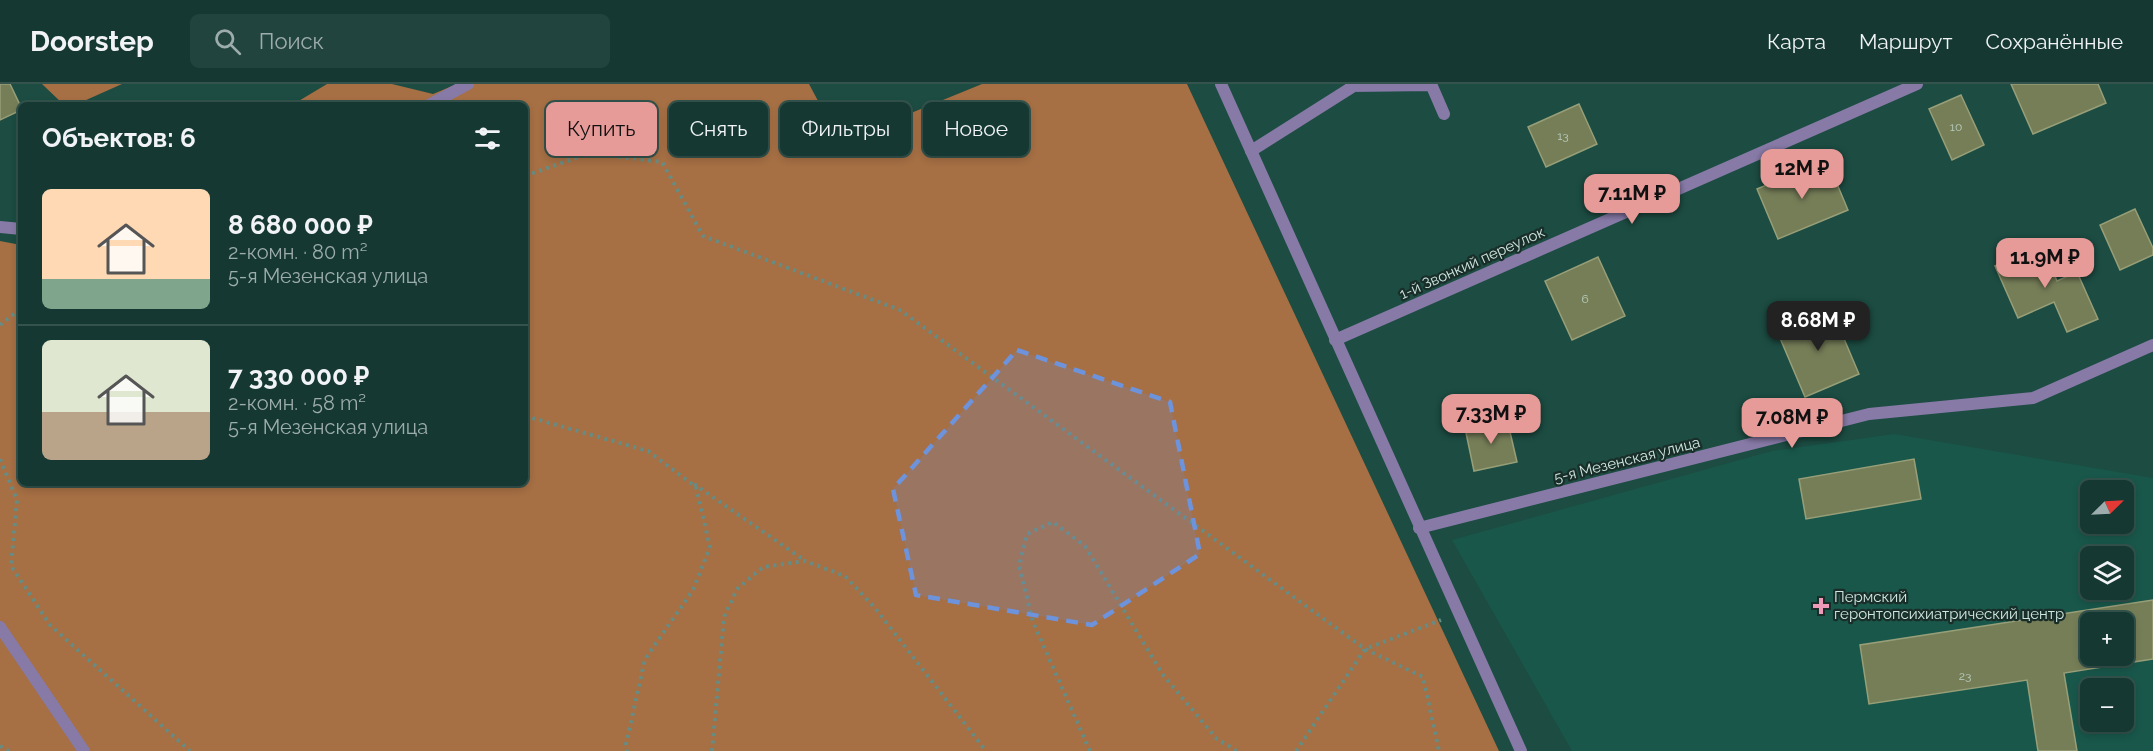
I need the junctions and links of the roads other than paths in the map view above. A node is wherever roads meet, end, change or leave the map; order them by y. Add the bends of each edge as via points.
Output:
1 (468, 84) edge
2 (1221, 84) edge
3 (1917, 84) edge
4 (1352, 85) edge
5 (1431, 85) edge
6 (435, 102) edge
7 (1444, 114) dead end
8 (1251, 151) junction
9 (0, 227) edge
10 (18, 229) edge
11 (1335, 339) junction
12 (2153, 345) edge
13 (1419, 528) junction
14 (0, 627) edge
15 (84, 751) edge
16 (1521, 751) edge

1 - 6 street
2 - 8 street
3 - 11 street, 1-й Звонкий переулок
4 - 5 street
4 - 8 street
5 - 7 street
8 - 11 street
9 - 10 street
11 - 13 street
12 - 13 street, 5-я Мезенская улица via 2033,398 1869,414
13 - 16 street
14 - 15 street

